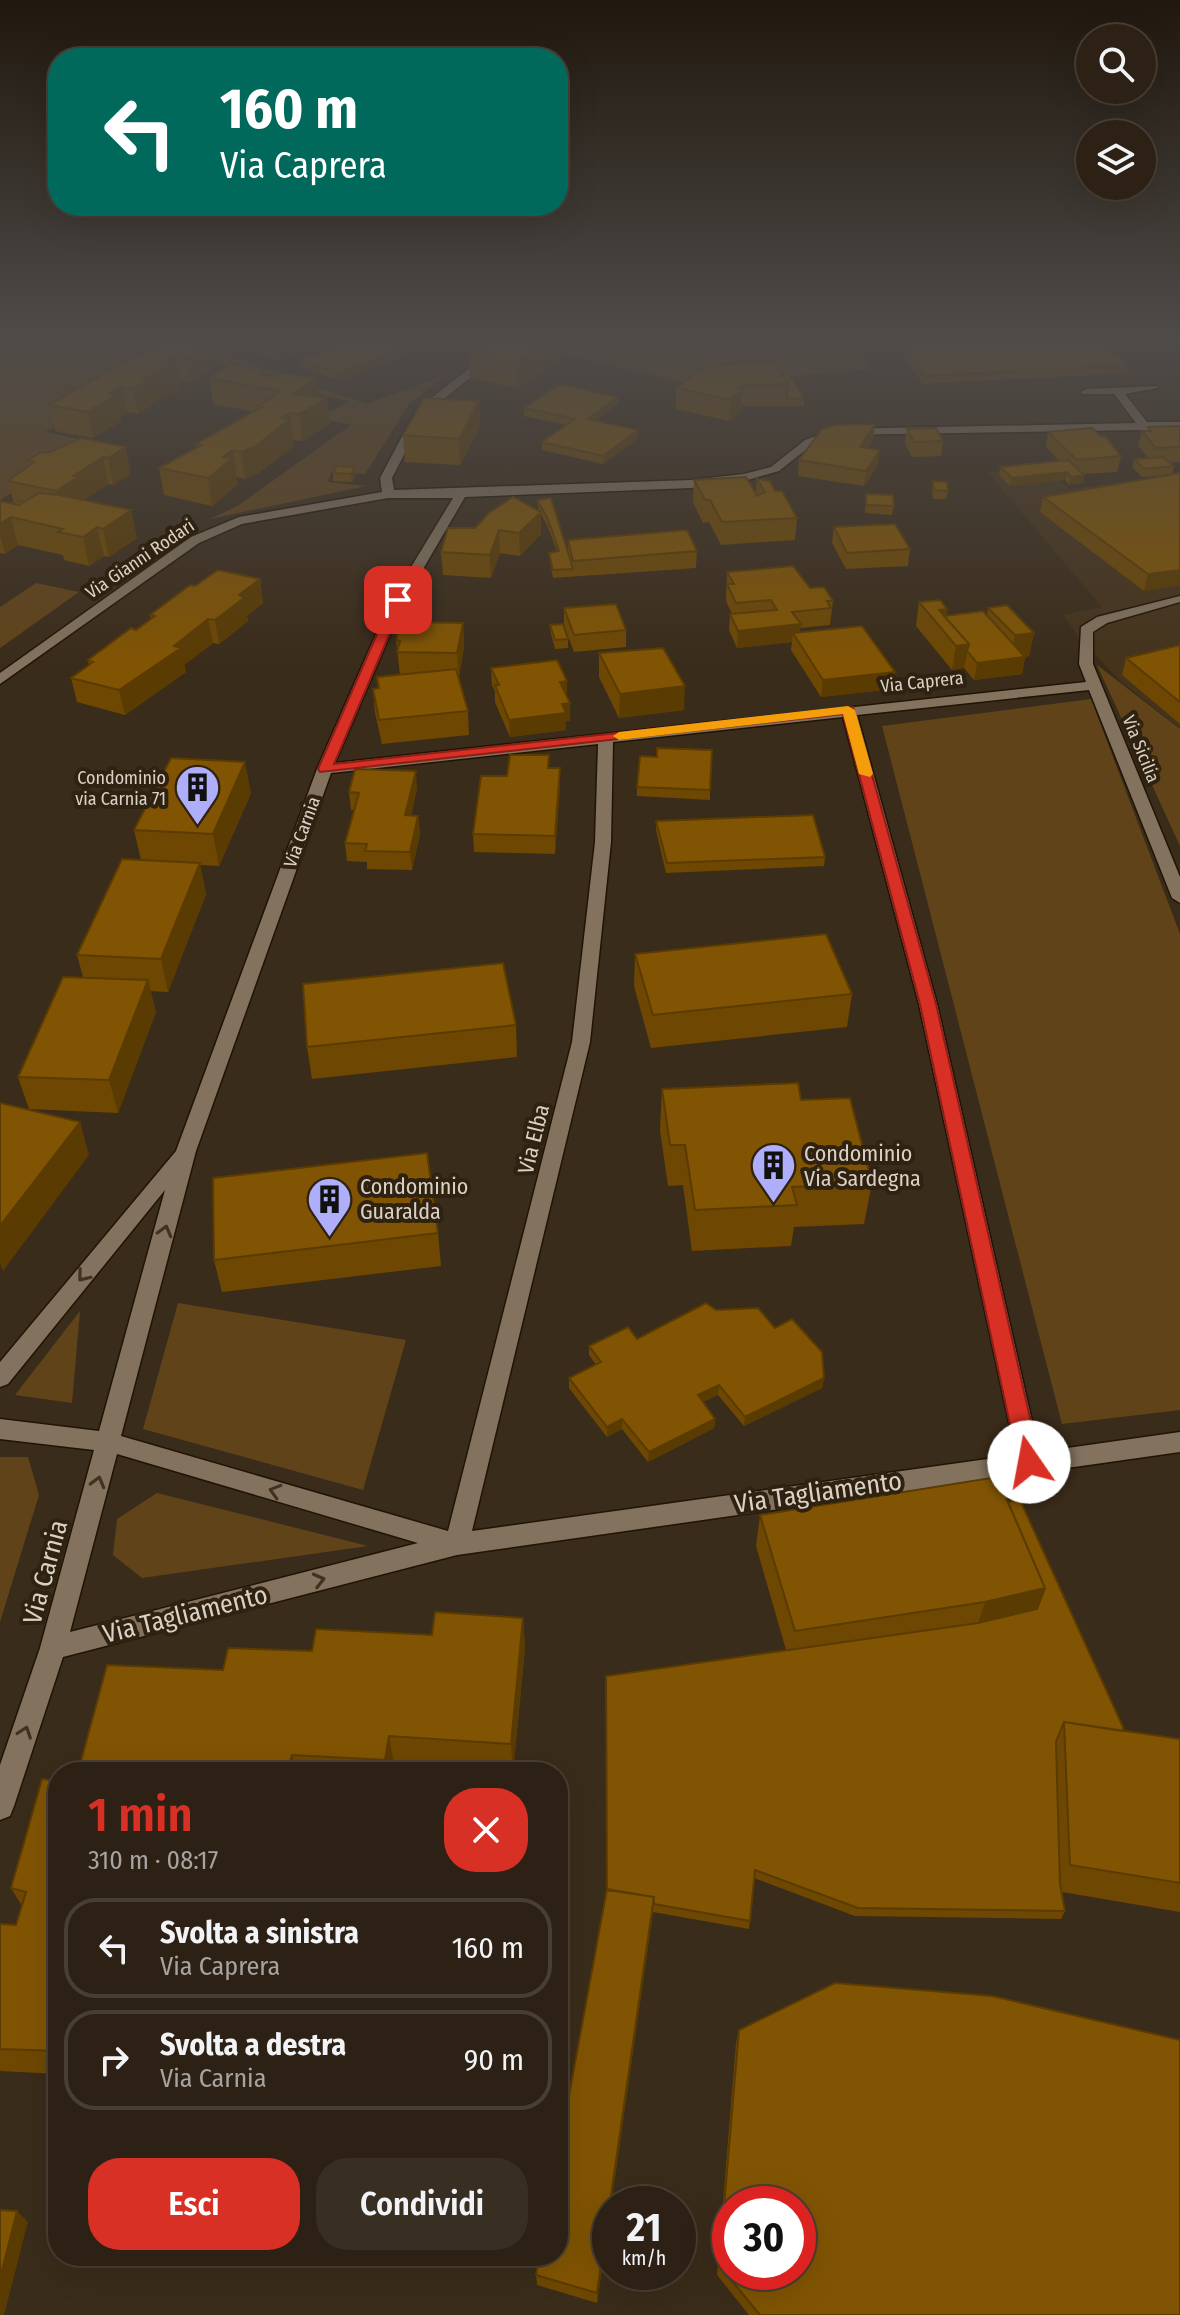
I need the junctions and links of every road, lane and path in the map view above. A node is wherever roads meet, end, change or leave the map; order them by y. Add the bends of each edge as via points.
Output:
1 (401, 448) edge
2 (801, 448) edge
3 (388, 494) junction
4 (461, 494) junction
5 (1177, 599) dead end
6 (0, 680) edge
7 (1094, 685) junction
8 (848, 710) junction
9 (606, 737) junction
10 (325, 769) junction
11 (1180, 898) edge
12 (186, 1151) junction
13 (0, 1378) edge
14 (0, 1429) edge
15 (109, 1442) junction
16 (1180, 1442) edge
17 (1029, 1462) junction
18 (457, 1544) junction
19 (53, 1648) junction
20 (0, 1806) edge

1 - 3 street via 386,478
2 - 4 street via 775,469 744,477
3 - 4 street, Via Gianni Rodari
3 - 6 street, Via Gianni Rodari via 239,521 195,540
4 - 10 street, Via Carnia via 398,600
5 - 7 street, Via Sicilia via 1102,620 1086,630 1086,664
7 - 8 street, Via Caprera
7 - 11 street, Via Sicilia
8 - 9 street, Via Caprera
8 - 17 street via 928,1004
9 - 10 street, Via Caprera
9 - 18 street, Via Elba via 603,842 581,1042
10 - 12 street, Via Carnia
12 -> 13 street, Via Carnia
15 -> 12 street, Via Carnia
14 - 15 street
18 -> 15 street, Via Tagliamento
19 -> 15 street, Via Carnia
16 - 17 street, Via Tagliamento
17 - 18 street, Via Tagliamento
19 -> 18 street, Via Tagliamento
20 -> 19 street, Via Carnia

